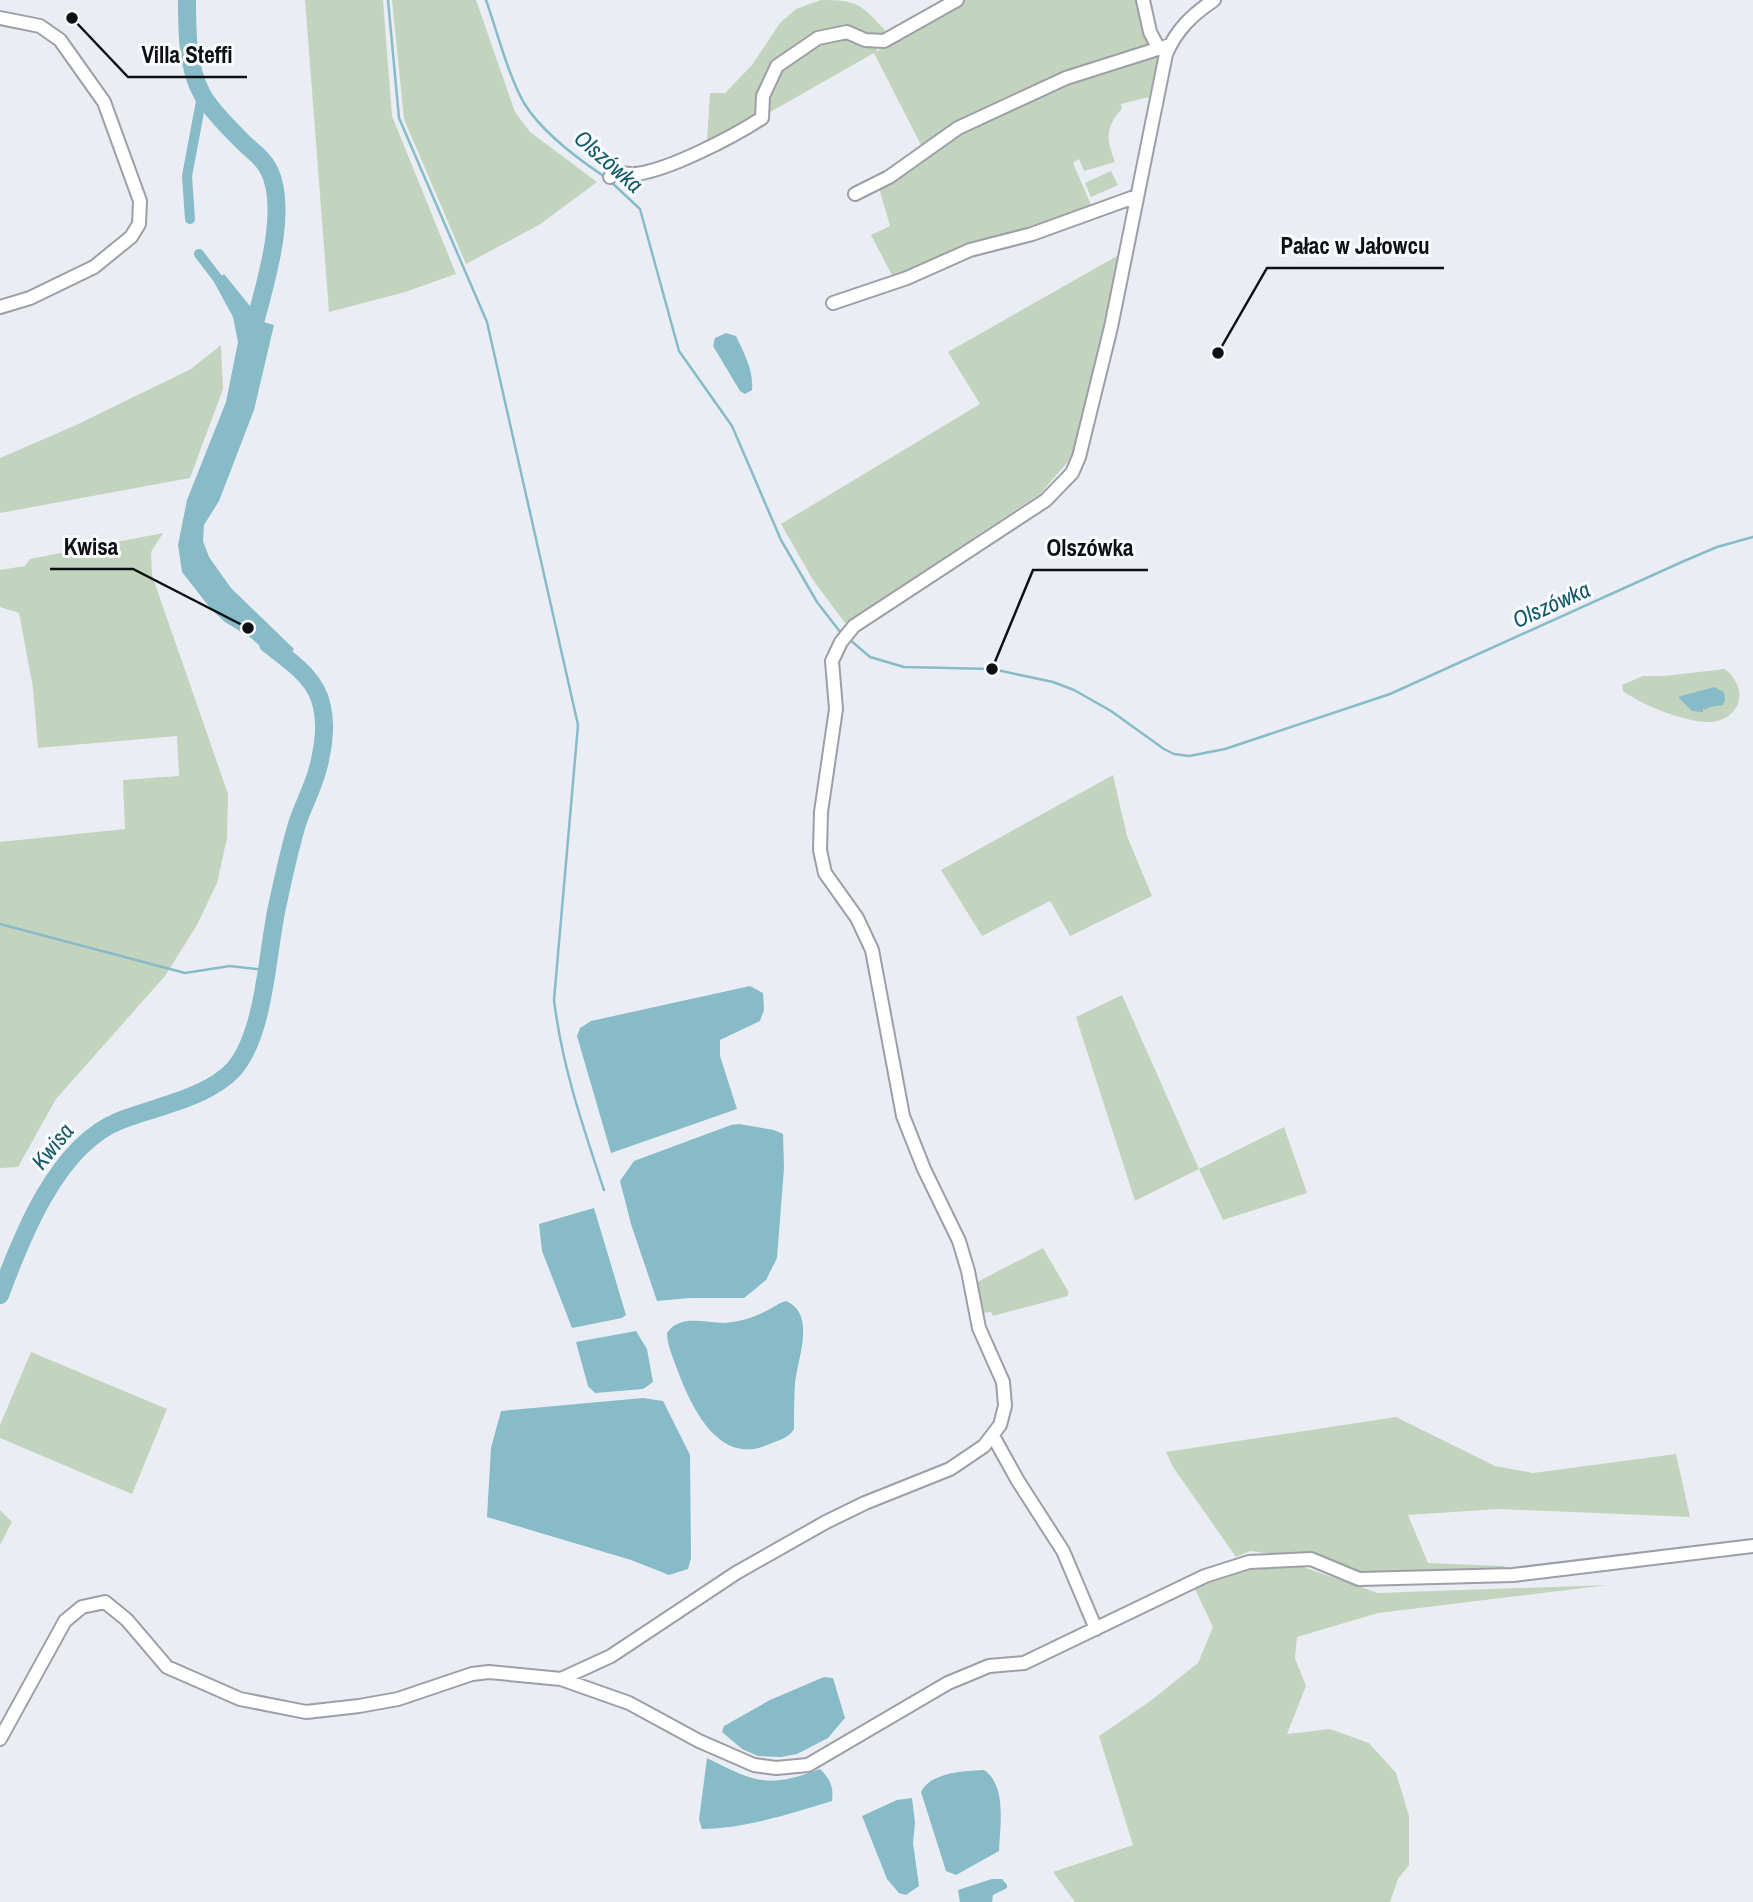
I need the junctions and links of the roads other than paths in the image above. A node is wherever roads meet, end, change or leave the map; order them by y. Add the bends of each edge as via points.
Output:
1 (957, 0) edge
2 (1143, 0) edge
3 (1214, 0) edge
4 (0, 18) edge
5 (1164, 47) junction
6 (610, 177) dead end
7 (855, 194) dead end
8 (1137, 196) junction
9 (833, 303) dead end
10 (0, 307) edge
11 (993, 1436) junction
12 (1753, 1546) edge
13 (1096, 1629) junction
14 (561, 1679) junction
15 (0, 1739) edge

1 - 6 street via 884,41 846,32 818,38 777,66 763,96 762,118 658,169 634,175 614,172
2 - 5 street via 1150,32
3 - 5 street via 1187,20
4 - 10 street via 40,26 60,40 104,102 140,201 139,224 131,237 94,267
5 - 7 street via 1066,78 958,128 889,177
5 - 8 street
8 - 9 street via 970,250
8 - 11 street via 1111,327 1072,473 1046,500 854,626 832,661 836,709 821,812 821,862 873,950 903,1116 959,1241 979,1328 1003,1382 1005,1406
11 - 13 street via 1063,1551
11 - 14 street via 950,1469 826,1522 736,1573 611,1656
12 - 13 street via 1513,1575 1359,1579 1311,1559 1249,1562 1205,1576
13 - 14 street via 1024,1663 989,1666 948,1683 808,1765 776,1768 754,1765 629,1703
14 - 15 street via 472,1674 398,1699 306,1712 240,1699 167,1667 105,1602 82,1607 65,1621

